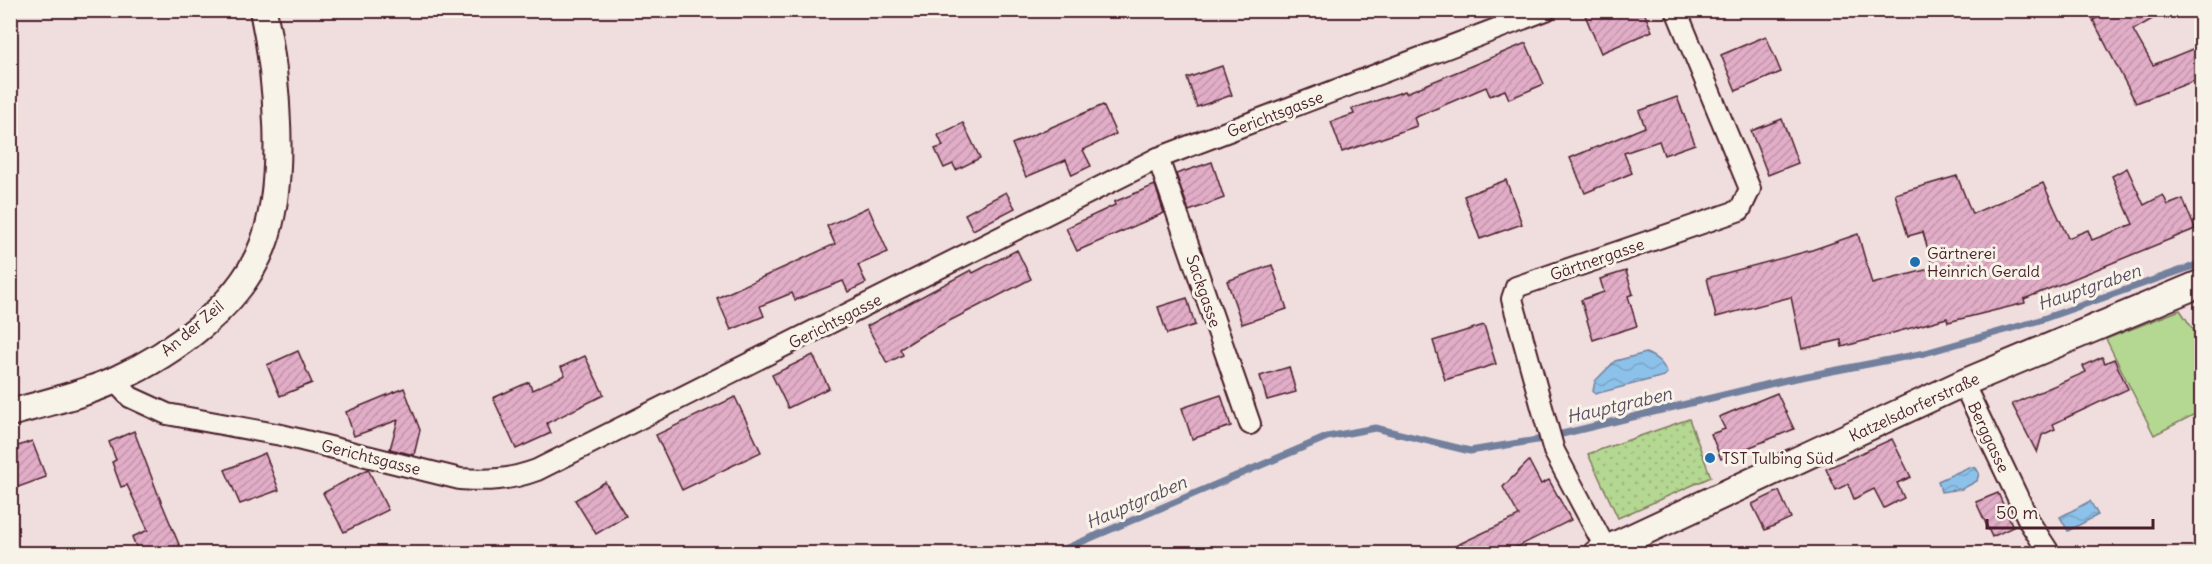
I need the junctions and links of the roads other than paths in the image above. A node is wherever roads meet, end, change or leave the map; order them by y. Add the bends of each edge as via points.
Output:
1 (263, 10) edge
2 (1546, 10) edge
3 (1676, 10) edge
4 (1158, 158) junction
5 (2202, 283) edge
6 (114, 380) junction
7 (1964, 383) junction
8 (10, 413) edge
9 (1250, 424) dead end
10 (1601, 551) edge
11 (2050, 554) edge

1 - 6 street, An der Zeil via 277,109 274,186 263,244 239,285 214,312 158,356
2 - 4 street, Gerichtsgasse
3 - 10 street, Gärtnergasse via 1750,189 1740,210 1516,287 1512,299 1554,452
4 - 6 street, Gerichtsgasse via 537,470 513,478 460,479 281,435 167,414 130,397
4 - 9 street, Sackgasse
5 - 7 street, Katzelsdorferstraße
6 - 8 street, An der Zeil
7 - 10 street, Katzelsdorferstraße
7 - 11 street, Berggasse via 2030,523

